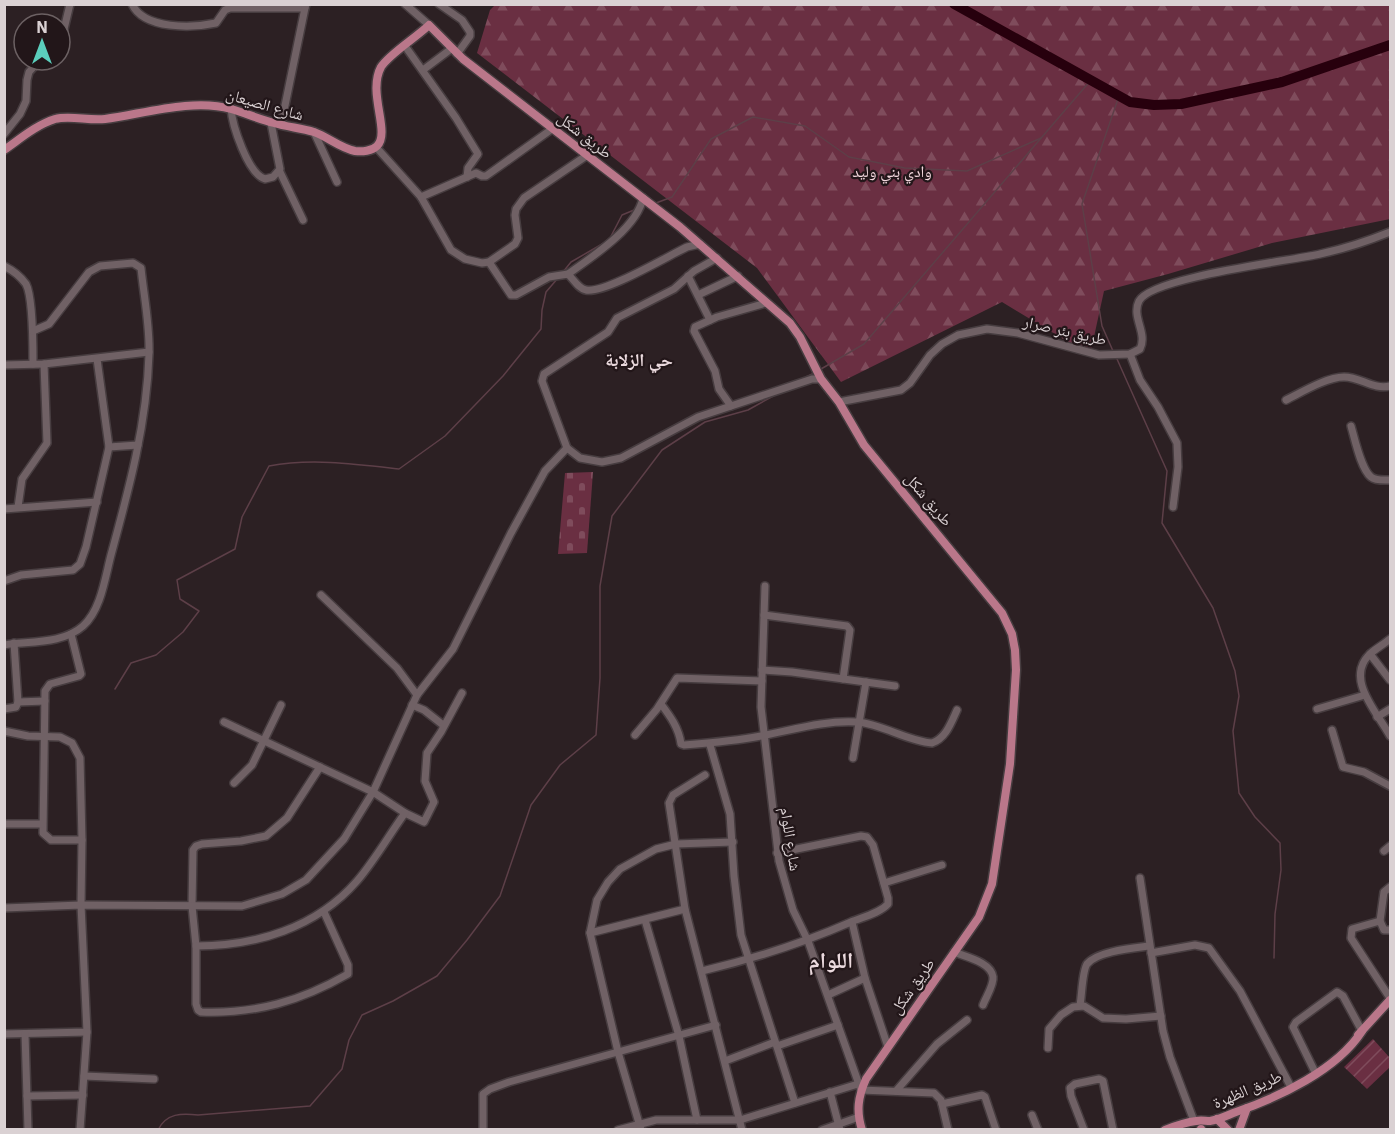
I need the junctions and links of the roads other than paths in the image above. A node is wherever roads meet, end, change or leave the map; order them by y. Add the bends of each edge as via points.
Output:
1 (132, 4) edge
2 (405, 4) edge
3 (439, 4) edge
4 (305, 6) edge
5 (429, 25) junction
6 (405, 46) junction
7 (454, 51) junction
8 (423, 70) junction
9 (29, 72) edge
10 (231, 108) junction
11 (271, 123) junction
12 (281, 125) junction
13 (552, 129) junction
14 (314, 132) junction
15 (4, 134) edge
16 (376, 147) junction
17 (4, 150) edge
18 (586, 156) junction
19 (280, 172) junction
20 (467, 177) junction
21 (337, 182) dead end
22 (421, 197) junction
23 (643, 198) junction
24 (303, 220) dead end
25 (1390, 232) edge
26 (700, 244) junction
27 (717, 258) junction
28 (489, 262) junction
29 (4, 266) edge
30 (568, 274) junction
31 (688, 276) junction
32 (738, 276) junction
33 (698, 295) junction
34 (766, 303) junction
35 (710, 320) junction
36 (33, 331) junction
37 (149, 352) junction
38 (1130, 354) junction
39 (97, 359) junction
40 (33, 364) junction
41 (44, 364) junction
42 (4, 365) edge
43 (821, 379) junction
44 (1390, 386) edge
45 (1286, 400) dead end
46 (839, 402) junction
47 (731, 406) junction
48 (1351, 426) dead end
49 (138, 445) junction
50 (110, 447) junction
51 (567, 448) junction
52 (1390, 480) edge
53 (97, 502) junction
54 (18, 507) junction
55 (1173, 507) dead end
56 (4, 508) edge
57 (4, 582) edge
58 (765, 586) dead end
59 (321, 595) dead end
60 (764, 615) junction
61 (71, 634) junction
62 (1390, 639) edge
63 (14, 643) junction
64 (4, 645) edge
65 (1370, 654) junction
66 (762, 670) junction
67 (843, 679) junction
68 (1390, 680) edge
69 (762, 681) junction
70 (866, 682) junction
71 (895, 687) dead end
72 (462, 693) dead end
73 (1365, 694) junction
74 (417, 695) junction
75 (45, 701) junction
76 (18, 702) junction
77 (661, 704) junction
78 (281, 705) dead end
79 (412, 705) junction
80 (4, 709) edge
81 (1317, 709) dead end
82 (1390, 709) edge
83 (957, 710) dead end
84 (1377, 717) junction
85 (224, 722) dead end
86 (859, 722) junction
87 (443, 725) junction
88 (4, 730) edge
89 (1332, 730) dead end
90 (635, 735) dead end
91 (763, 736) junction
92 (1390, 736) edge
93 (44, 737) junction
94 (264, 741) junction
95 (710, 745) junction
96 (853, 758) dead end
97 (320, 767) junction
98 (705, 775) dead end
99 (234, 783) dead end
100 (1390, 786) edge
101 (372, 792) junction
102 (405, 813) junction
103 (4, 824) edge
104 (42, 824) junction
105 (82, 840) junction
106 (733, 842) junction
107 (676, 844) junction
108 (777, 852) junction
109 (942, 865) dead end
110 (1140, 878) dead end
111 (884, 883) junction
112 (1390, 887) edge
113 (81, 905) junction
114 (192, 906) junction
115 (4, 908) edge
116 (685, 909) junction
117 (324, 912) junction
118 (645, 920) junction
119 (1380, 921) junction
120 (852, 922) junction
121 (1390, 930) edge
122 (590, 933) junction
123 (808, 941) junction
124 (195, 946) junction
125 (1150, 949) junction
126 (954, 952) junction
127 (749, 960) junction
128 (702, 971) junction
129 (865, 978) junction
130 (828, 995) junction
131 (1390, 999) edge
132 (983, 1005) dead end
133 (1080, 1005) junction
134 (1161, 1016) junction
135 (967, 1020) dead end
136 (716, 1025) junction
137 (838, 1025) junction
138 (1362, 1031) junction
139 (87, 1032) junction
140 (4, 1034) edge
141 (25, 1034) junction
142 (679, 1036) junction
143 (776, 1044) junction
144 (888, 1047) junction
145 (1048, 1048) dead end
146 (618, 1052) junction
147 (725, 1060) junction
148 (1314, 1070) junction
149 (84, 1076) junction
150 (153, 1079) dead end
151 (1294, 1085) junction
152 (860, 1087) junction
153 (896, 1091) junction
154 (830, 1092) junction
155 (82, 1095) junction
156 (27, 1096) junction
157 (795, 1103) junction
158 (942, 1104) junction
159 (1247, 1108) junction
160 (1032, 1115) dead end
161 (858, 1117) junction
162 (697, 1120) junction
163 (740, 1120) junction
164 (1213, 1120) junction
165 (1194, 1121) junction
166 (640, 1127) edge
167 (839, 1127) edge
168 (28, 1130) edge
169 (80, 1130) edge
170 (483, 1130) edge
171 (618, 1130) edge
172 (742, 1130) edge
173 (822, 1130) edge
174 (862, 1130) edge
175 (948, 1130) edge
176 (996, 1130) edge
177 (1038, 1130) edge
178 (1084, 1130) edge
179 (1113, 1130) edge
180 (1165, 1130) edge
181 (1201, 1130) edge
182 (1221, 1130) edge
183 (1228, 1130) edge
184 (1239, 1130) edge

1 - 4 street via 151,21 182,26 216,23 230,8
2 - 5 street
3 - 7 street via 462,20 470,32
4 - 12 street
5 - 6 main road
5 - 7 main road, طريق شكل
6 - 8 street
6 - 16 main road via 382,65 378,75 376,94 382,132
7 - 8 street
7 - 13 main road, طريق شكل
8 - 20 street via 478,154
9 - 15 street via 26,101
10 - 11 main road, شارع الصيعان
10 - 17 main road, شارع الصيعان via 213,105 104,119 61,118
10 - 19 street via 235,132 257,175 269,179
11 - 12 main road, شارع الصيعان
11 - 19 street
12 - 14 main road, شارع الصيعان
13 - 18 main road, طريق شكل
13 - 20 street via 486,176 476,172
14 - 16 main road, شارع الصيعان via 358,152
14 - 21 street
16 - 22 street
18 - 23 main road, طريق شكل
18 - 28 street via 524,198 516,209 515,244
19 - 24 street
20 - 22 street
22 - 28 street via 451,250 473,262
23 - 26 main road, طريق شكل
23 - 30 street via 628,225
25 - 38 street via 1322,254 1230,270 1149,291 1137,308 1144,342
26 - 27 main road, طريق شكل
26 - 30 street via 592,290 583,290
27 - 31 street
27 - 32 main road, طريق شكل
28 - 30 street via 511,295 549,277
29 - 36 street via 27,287
31 - 33 street
31 - 51 street via 674,288 617,318 608,332 544,374 542,381
32 - 33 street
32 - 34 main road, طريق شكل
33 - 35 street
34 - 35 street
34 - 43 main road, طريق شكل via 795,329
35 - 47 street via 696,325 694,331 716,371 719,389
36 - 37 street via 49,324 89,272 133,263 141,268
36 - 40 street
37 - 39 street
37 - 49 street via 146,403
38 - 46 street, طريق بئر صرار via 1099,355 1018,333 987,329 958,335 942,344 901,390
38 - 55 street via 1140,380 1177,443
39 - 41 street
39 - 50 street
40 - 41 street
40 - 42 street
41 - 54 street via 46,443 22,479
43 - 46 main road, طريق شكل
43 - 47 street
44 - 45 street via 1375,387 1355,378 1334,378
46 - 126 main road, طريق شكل via 864,444 1002,613 1015,650 1010,764 992,884 979,917
47 - 51 street via 685,423 612,460 591,461
48 - 52 street via 1364,468 1375,479
49 - 50 street
49 - 61 street via 96,608 89,621
50 - 53 street
51 - 74 street via 545,471 453,650
53 - 54 street
53 - 57 street via 77,568 21,575
54 - 56 street
58 - 60 street, شارع اللوام
59 - 74 street via 396,668
60 - 66 street, شارع اللوام
60 - 67 street via 847,626 850,630
61 - 63 street
61 - 75 street via 81,674 47,686
62 - 65 street
63 - 64 street
63 - 76 street
65 - 68 street
65 - 73 street via 1361,674
66 - 67 street
66 - 69 street, شارع اللوام
67 - 70 street
69 - 77 street via 677,678
69 - 91 street, شارع اللوام
70 - 71 street
70 - 86 street
72 - 87 street
73 - 81 street
73 - 84 street
74 - 79 street
75 - 76 street
75 - 93 street
76 - 80 street via 16,707
77 - 90 street
77 - 95 street via 673,721 681,744
78 - 94 street
79 - 87 street
79 - 101 street
82 - 84 street
83 - 86 street via 942,737 932,743
84 - 92 street
85 - 94 street
86 - 91 street via 811,725
86 - 96 street
87 - 102 street via 425,762 425,781 434,803 424,822
88 - 93 street
89 - 100 street via 1343,767 1364,772
91 - 95 street
91 - 108 street, شارع اللوام
93 - 104 street
93 - 105 street via 60,737 72,743 80,758
94 - 97 street
94 - 99 street via 252,765
95 - 106 street via 730,814
97 - 101 street
97 - 114 street via 287,818 266,836 196,846 192,860
98 - 107 street via 670,798
101 - 102 street
101 - 114 street via 344,839 295,888 242,906
102 - 117 street via 363,873
103 - 104 street
104 - 105 street via 43,833 51,840
105 - 113 street
106 - 107 street
106 - 127 street via 739,921
107 - 116 street
107 - 122 street via 649,852 614,875 597,900
108 - 111 street via 867,837
108 - 123 street, شارع اللوام via 793,910
109 - 111 street
110 - 125 street
111 - 120 street via 888,904 885,908
112 - 119 street via 1384,892
113 - 114 street
113 - 115 street
113 - 139 street
114 - 124 street
116 - 118 street
116 - 128 street
117 - 124 street via 259,939
117 - 124 street via 349,972 300,999 228,1013 201,1012 196,1004
118 - 122 street
118 - 142 street
119 - 121 street via 1384,930
119 - 131 street via 1352,929 1351,938
120 - 123 street
120 - 129 street
122 - 146 street
123 - 127 street
123 - 130 street, شارع اللوام
125 - 133 street via 1106,954 1088,963
125 - 134 street
125 - 151 street via 1195,945 1209,948 1240,991
126 - 132 street via 987,966 991,972 993,981
126 - 144 main road, طريق شكل
127 - 128 street
127 - 143 street
128 - 136 street
129 - 130 street
129 - 144 street
130 - 137 street, شارع اللوام
131 - 138 main road, طريق الظهرة
133 - 134 street via 1103,1018
133 - 145 street via 1065,1011 1049,1029
134 - 165 street via 1170,1057
135 - 153 street via 937,1044
136 - 142 street
136 - 147 street
137 - 143 street
137 - 152 street, شارع اللوام
138 - 148 main road, طريق الظهرة
138 - 148 street via 1337,992 1296,1022 1296,1036
138 - 151 main road, طريق الظهرة via 1340,1055
139 - 141 street
139 - 149 street
140 - 141 street
141 - 156 street
142 - 146 street
142 - 162 street
143 - 147 street
143 - 157 street
144 - 152 main road, طريق شكل
146 - 166 street
146 - 170 street via 490,1089 483,1094
147 - 163 street
148 - 151 main road, طريق الظهرة
149 - 150 street
149 - 155 street
151 - 159 main road, طريق الظهرة
152 - 153 street
152 - 154 street
152 - 161 main road, طريق شكل
153 - 158 street via 934,1094
154 - 157 street
154 - 167 street
155 - 156 street
155 - 169 street
156 - 168 street
157 - 163 street
158 - 175 street
158 - 176 street via 982,1095
159 - 164 main road, طريق الظهرة
159 - 184 main road
160 - 177 street
161 - 167 street
161 - 174 main road, طريق شكل
162 - 163 street
162 - 166 street via 672,1119
163 - 172 street
164 - 165 main road, طريق الظهرة
164 - 181 main road, طريق الظهرة
164 - 182 main road
164 - 183 main road
165 - 180 main road, طريق الظهرة
166 - 171 street
167 - 173 street
178 - 179 street via 1071,1088 1100,1078

